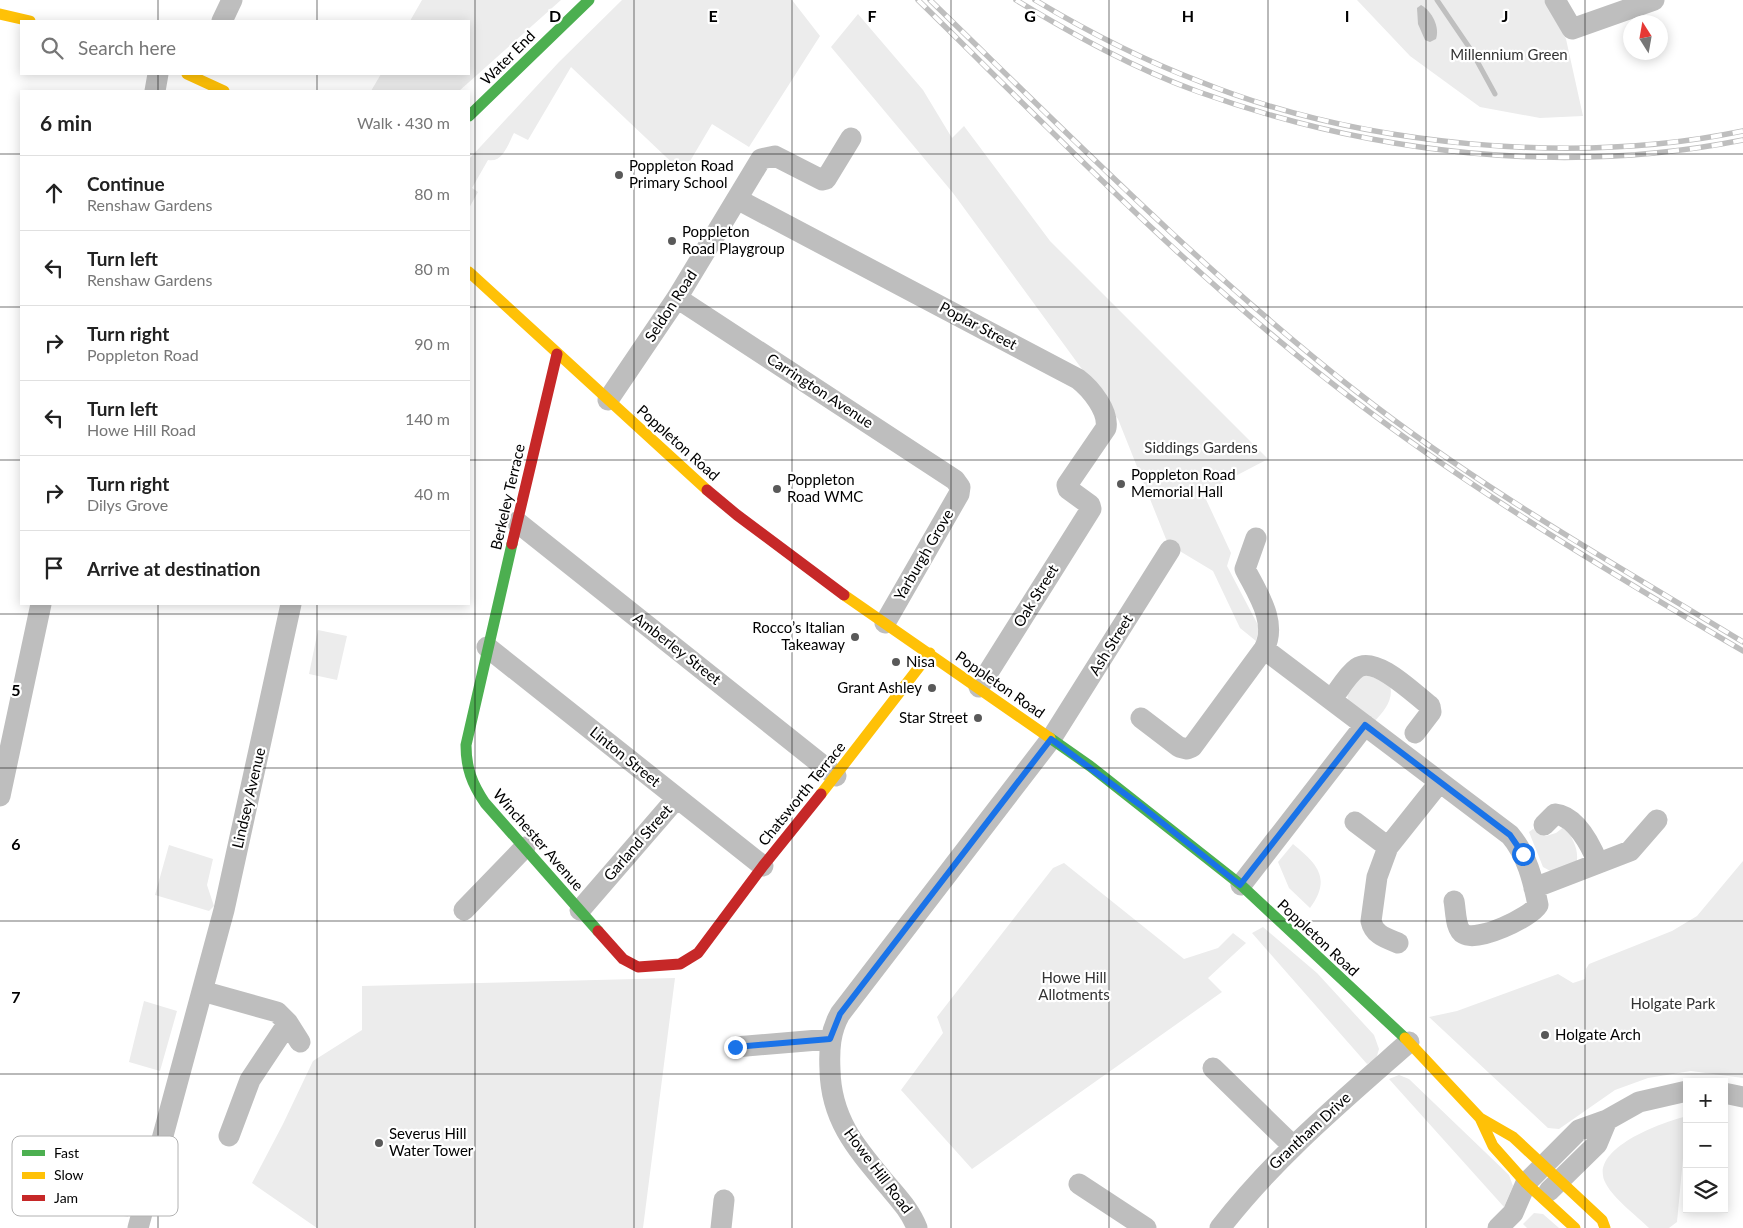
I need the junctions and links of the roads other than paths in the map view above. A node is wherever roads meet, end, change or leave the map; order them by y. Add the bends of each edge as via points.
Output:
1 (232, 0) edge
2 (589, 0) edge
3 (1555, 0) edge
4 (1654, 0) edge
5 (222, 20) edge
6 (158, 75) edge
7 (193, 75) edge
8 (155, 90) edge
9 (222, 90) edge
10 (470, 115) edge
11 (851, 138) dead end
12 (737, 199) junction
13 (470, 273) edge
14 (677, 298) junction
15 (557, 354) junction
16 (608, 400) junction
17 (960, 487) joint
18 (1090, 505) joint
19 (517, 522) junction
20 (1256, 538) dead end
21 (1170, 550) dead end
22 (41, 605) edge
23 (291, 605) edge
24 (884, 623) junction
25 (487, 647) junction
26 (1264, 649) junction
27 (930, 653) junction
28 (979, 687) junction
29 (1332, 699) junction
30 (1141, 718) dead end
31 (1365, 725) junction
32 (1415, 733) dead end
33 (1051, 739) junction
34 (836, 776) junction
35 (1439, 783) junction
36 (0, 796) edge
37 (676, 799) junction
38 (1657, 820) dead end
39 (1355, 822) dead end
40 (1544, 825) dead end
41 (524, 848) junction
42 (1388, 848) junction
43 (1598, 863) junction
44 (763, 866) junction
45 (1240, 885) junction
46 (1536, 896) junction
47 (1454, 901) dead end
48 (464, 910) dead end
49 (580, 910) junction
50 (1398, 943) dead end
51 (698, 953) joint
52 (202, 991) junction
53 (288, 1023) junction
54 (830, 1039) junction
55 (300, 1042) dead end
56 (1408, 1042) junction
57 (735, 1048) dead end
58 (1213, 1068) dead end
59 (1683, 1092) edge
60 (1728, 1094) edge
61 (1743, 1097) edge
62 (1480, 1118) junction
63 (1608, 1120) junction
64 (163, 1136) edge
65 (230, 1136) dead end
66 (1292, 1146) junction
67 (1542, 1165) junction
68 (1560, 1180) junction
69 (1526, 1183) junction
70 (1079, 1184) dead end
71 (1543, 1197) junction
72 (724, 1200) dead end
73 (1513, 1213) junction
74 (721, 1228) edge
75 (917, 1228) edge
76 (1146, 1228) edge
77 (1220, 1228) edge
78 (1498, 1228) edge
79 (1574, 1228) edge
80 (1605, 1228) edge

1 - 5 street
2 - 10 main road, Water End
3 - 4 street via 1572,29
6 - 8 street
7 - 9 main road
11 - 12 street, Seldon Road via 826,179 822,180 775,156 761,159
12 - 14 street, Seldon Road
12 - 18 street, Poplar Street via 1083,384 1107,419 1106,428 1067,485
13 - 15 main road, Poppleton Road
14 - 16 street, Seldon Road
14 - 17 street, Carrington Avenue via 955,480
15 - 16 main road, Poppleton Road
15 - 19 main road, Berkeley Terrace
16 - 24 main road, Poppleton Road via 737,515
17 - 24 street, Yarburgh Grove via 959,494
18 - 28 street, Oak Street via 1091,509
19 - 25 main road, Berkeley Terrace
19 - 34 street, Amberley Street
20 - 26 street via 1245,569 1267,618 1269,640
21 - 33 street, Ash Street
22 - 36 street
23 - 52 street, Lindsey Avenue via 228,892
24 - 27 main road, Poppleton Road
25 - 37 street, Linton Street
25 - 41 main road, Winchester Avenue via 466,745 467,775 484,802
26 - 29 street
26 - 30 street via 1187,750
27 - 28 main road, Poppleton Road
27 - 34 main road, Chatsworth Terrace
28 - 33 main road, Poppleton Road
29 - 31 street
29 - 32 street via 1356,669 1379,666 1430,706 1431,712
31 - 35 street
31 - 45 street
33 - 45 main road, Poppleton Road
33 - 54 street, Howe Hill Road via 840,1014
34 - 44 main road, Chatsworth Terrace
35 - 42 street
35 - 46 street via 1517,843
37 - 44 street, Linton Street
37 - 49 street, Garland Street
38 - 43 street via 1630,851
39 - 42 street
40 - 43 street via 1555,814 1561,814 1591,848
41 - 48 street
41 - 49 main road, Winchester Avenue
42 - 50 street via 1377,877 1371,921 1378,934
43 - 46 street
44 - 51 main road, Chatsworth Terrace
45 - 56 main road, Poppleton Road
46 - 47 street via 1533,913 1496,930 1473,936 1463,934 1458,928
49 - 51 main road, Winchester Avenue via 630,964 638,967 680,964
52 - 53 street via 277,1012
52 - 64 street, Lindsey Avenue
53 - 55 street
53 - 65 street via 250,1080
54 - 57 street
54 - 75 street, Howe Hill Road via 833,1096 846,1133 906,1208
56 - 62 main road, Poppleton Road
56 - 66 street, Grantham Drive
58 - 66 street
59 - 63 street via 1639,1102
60 - 61 street
62 - 67 main road, Poppleton Road via 1507,1132
62 - 69 main road, Poppleton Road via 1493,1146
63 - 67 street via 1579,1130
63 - 68 street via 1598,1144
66 - 77 street, Grantham Drive
67 - 68 main road, Poppleton Road
67 - 69 street
68 - 71 street
68 - 80 main road, Poppleton Road via 1602,1220
69 - 71 main road, Poppleton Road
69 - 73 street
70 - 76 street
71 - 73 street
71 - 79 main road, Poppleton Road
72 - 74 street
73 - 78 street

